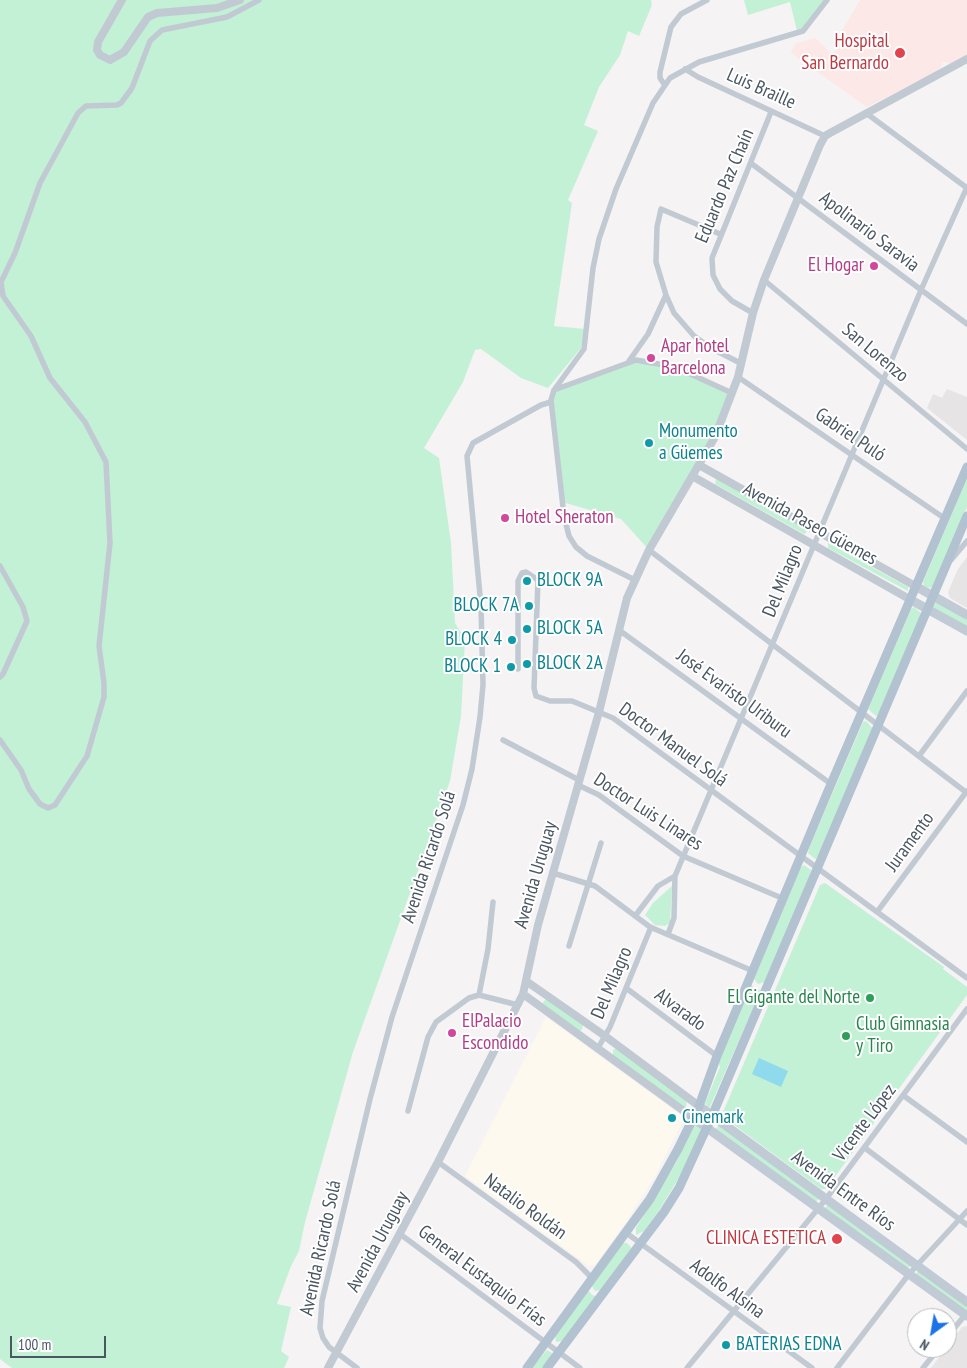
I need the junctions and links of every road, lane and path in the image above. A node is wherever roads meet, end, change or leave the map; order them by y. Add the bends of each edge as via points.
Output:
1 (122, 0) edge
2 (240, 0) edge
3 (260, 0) edge
4 (707, 0) edge
5 (828, 0) edge
6 (966, 62) edge
7 (685, 69) junction
8 (664, 84) junction
9 (772, 112) junction
10 (866, 113) junction
11 (825, 136) junction
12 (752, 164) junction
13 (967, 188) edge
14 (798, 197) junction
15 (720, 234) junction
16 (764, 280) junction
17 (921, 290) junction
18 (666, 295) junction
19 (753, 313) junction
20 (967, 324) edge
21 (629, 361) junction
22 (742, 364) junction
23 (738, 377) junction
24 (885, 380) junction
25 (554, 390) junction
26 (732, 393) junction
27 (552, 402) junction
28 (967, 449) edge
29 (852, 455) junction
30 (699, 465) junction
31 (967, 467) edge
32 (692, 476) junction
33 (967, 516) edge
34 (944, 518) junction
35 (819, 532) junction
36 (967, 542) edge
37 (814, 544) junction
38 (649, 550) junction
39 (948, 563) junction
40 (0, 566) edge
41 (634, 580) junction
42 (917, 587) junction
43 (934, 596) junction
44 (911, 600) junction
45 (928, 610) junction
46 (967, 615) edge
47 (619, 630) junction
48 (967, 631) edge
49 (774, 646) junction
50 (518, 669) dead end
51 (0, 677) edge
52 (967, 690) edge
53 (599, 712) junction
54 (862, 713) junction
55 (742, 718) junction
56 (879, 726) junction
57 (0, 740) edge
58 (503, 740) dead end
59 (919, 756) junction
60 (578, 783) junction
61 (831, 784) junction
62 (711, 790) junction
63 (967, 792) edge
64 (601, 843) dead end
65 (683, 856) junction
66 (802, 856) junction
67 (818, 866) junction
68 (553, 873) junction
69 (675, 876) junction
70 (588, 883) junction
71 (784, 899) junction
72 (493, 902) dead end
73 (877, 912) junction
74 (635, 916) junction
75 (651, 927) junction
76 (668, 934) junction
77 (569, 946) dead end
78 (752, 974) junction
79 (967, 978) edge
80 (526, 981) junction
81 (767, 986) junction
82 (626, 988) junction
83 (479, 994) junction
84 (523, 994) junction
85 (518, 1004) junction
86 (967, 1009) edge
87 (605, 1036) junction
88 (598, 1048) junction
89 (717, 1056) junction
90 (904, 1096) junction
91 (699, 1106) junction
92 (408, 1111) dead end
93 (712, 1116) junction
94 (692, 1117) junction
95 (707, 1126) junction
96 (967, 1142) edge
97 (865, 1148) junction
98 (438, 1162) junction
99 (826, 1199) junction
100 (819, 1209) junction
101 (967, 1211) edge
102 (960, 1219) junction
103 (967, 1224) edge
104 (625, 1232) junction
105 (400, 1234) junction
106 (639, 1243) junction
107 (916, 1265) junction
108 (909, 1274) junction
109 (590, 1281) junction
110 (601, 1294) junction
111 (967, 1302) edge
112 (733, 1313) junction
113 (966, 1315) edge
114 (957, 1326) edge
115 (546, 1343) junction
116 (558, 1352) junction
117 (338, 1353) junction
118 (328, 1368) edge
119 (358, 1368) edge
120 (527, 1368) edge
121 (547, 1368) edge
122 (580, 1368) edge
123 (687, 1368) edge
124 (812, 1368) edge
125 (837, 1368) edge

1 - 2 street via 98,42 100,55 110,60 124,52 148,17 157,13 217,8
3 - 57 street via 227,17 162,30 150,42 132,88 121,103 86,106 78,113 40,183 1,282 3,296 31,336 50,378 85,422 106,462 110,543 99,646 104,697 87,756 55,805 48,808 40,804
4 - 8 street via 681,14 671,27 660,72
5 - 7 street via 803,31
6 - 10 street
7 - 8 street
7 - 9 street, Luis Braille
8 - 25 street via 616,189 599,239 584,349
9 - 11 street, Luis Braille
9 - 12 street, Eduardo Paz Chaín
10 - 11 street
10 - 13 street
11 - 14 street, Avenida Uruguay
12 - 14 street, Apolinario Saravia
12 - 15 street, Eduardo Paz Chaín
13 - 17 street, Del Milagro
14 - 16 street, Avenida Uruguay
14 - 17 street, Apolinario Saravia
15 - 18 street via 662,209 657,227 656,262
15 - 19 street, Eduardo Paz Chaín via 712,258 713,275 726,296
16 - 19 street, Avenida Uruguay
16 - 24 street, San Lorenzo
17 - 20 street, Apolinario Saravia
17 - 24 street, Del Milagro
18 - 21 street via 648,334
18 - 22 street via 674,312 694,336
19 - 22 street, Avenida Uruguay
21 - 25 street
21 - 26 street via 644,360 675,367
22 - 23 street, Avenida Uruguay
23 - 26 street, Avenida Uruguay
23 - 29 street, Gabriel Puló
24 - 28 street, San Lorenzo
24 - 29 street, Del Milagro
25 - 27 street
26 - 30 street, Avenida Uruguay via 715,437
27 - 41 street via 569,536 587,556
27 - 117 street, Avenida Ricardo Solá via 473,443 467,456 481,606 483,685 480,717 463,805 392,1017 322,1301 321,1333 326,1343
29 - 34 street, Gabriel Puló
29 - 35 street, Del Milagro
30 - 32 street, Avenida Uruguay
30 - 35 street, Avenida Paseo Güemes
31 - 34 main road
32 - 37 street, Avenida Paseo Güemes
32 - 38 street, Avenida Uruguay
33 - 39 main road
34 - 42 main road
35 - 37 street, Del Milagro
35 - 42 street, Avenida Paseo Güemes
36 - 39 street
37 - 44 street, Avenida Paseo Güemes
37 - 49 street, Del Milagro
38 - 41 street, Avenida Uruguay
38 - 49 street
39 - 43 main road
40 - 51 street via 23,607 27,621
41 - 47 street, Avenida Uruguay
42 - 43 main road
42 - 44 main road
43 - 45 main road
43 - 46 main road
44 - 45 main road
44 - 54 main road
45 - 48 main road
45 - 56 main road
47 - 53 street, Avenida Uruguay
47 - 55 street, José Evaristo Uriburu
49 - 54 street
49 - 55 street, Del Milagro
50 - 53 street, Doctor Manuel Solá via 518,580 526,572 538,580 536,696 550,701 572,701
52 - 59 street
53 - 60 street, Avenida Uruguay
53 - 62 street, Doctor Manuel Solá via 613,718
54 - 56 street
54 - 61 main road
55 - 61 street, José Evaristo Uriburu
55 - 62 street, Del Milagro
56 - 59 street
56 - 67 main road
58 - 60 street, Doctor Luis Linares
59 - 63 street
60 - 65 street, Doctor Luis Linares
60 - 68 street, Avenida Uruguay
61 - 66 main road
62 - 65 street, Del Milagro
62 - 66 street, Doctor Manuel Solá
63 - 73 street, Juramento
64 - 70 street
65 - 69 street, Del Milagro
65 - 71 street, Doctor Luis Linares
66 - 67 street, Doctor Manuel Solá
66 - 71 main road
67 - 73 street, Doctor Manuel Solá
67 - 81 main road
68 - 70 street
68 - 80 street, Avenida Uruguay
69 - 74 street via 658,886
69 - 76 street, Del Milagro via 674,918
70 - 74 street
70 - 77 street
71 - 78 main road
72 - 83 street
73 - 79 street, Doctor Manuel Solá
74 - 75 street
75 - 76 street
75 - 82 street, Del Milagro
76 - 78 street
78 - 81 main road via 758,988
78 - 89 main road
80 - 84 street, Avenida Uruguay
80 - 87 street
81 - 93 main road
82 - 87 street, Del Milagro
82 - 89 street, Alvarado
83 - 85 street
83 - 92 street via 432,1026
84 - 85 street, Avenida Uruguay
84 - 88 street
85 - 98 street, Avenida Uruguay
86 - 90 street, Vicente López
87 - 88 street, Del Milagro
87 - 91 street
88 - 94 street
89 - 91 main road
90 - 96 street
90 - 97 street, Vicente López
91 - 93 main road, Avenida Entre Ríos
91 - 94 main road
93 - 95 main road
93 - 99 main road, Avenida Entre Ríos
94 - 95 main road, Avenida Entre Ríos
94 - 104 main road via 662,1179
95 - 100 main road, Avenida Entre Ríos
95 - 106 main road via 679,1188
97 - 99 street, Vicente López
97 - 102 street
98 - 105 street, Avenida Uruguay
98 - 109 street, Natalio Roldán via 576,1262
99 - 100 street, Vicente López
99 - 107 main road, Avenida Entre Ríos
100 - 108 main road, Avenida Entre Ríos
100 - 112 street, Vicente López
101 - 102 street
102 - 103 street
102 - 107 street
104 - 106 street, Adolfo Alsina
104 - 109 main road
105 - 115 street, General Eustaquio Frías
105 - 117 street, Avenida Uruguay
106 - 110 main road
106 - 112 street, Adolfo Alsina
107 - 108 street
107 - 111 main road, Avenida Entre Ríos
108 - 113 main road, Avenida Entre Ríos
108 - 125 street
109 - 110 main road via 592,1293
109 - 115 main road
110 - 116 main road
112 - 123 street, Vicente López
112 - 124 street, Adolfo Alsina
113 - 114 street
115 - 116 street, General Eustaquio Frías
115 - 120 main road
116 - 121 main road
116 - 122 street, General Eustaquio Frías
117 - 118 street, Avenida Uruguay
117 - 119 street, Avenida Ricardo Solá

